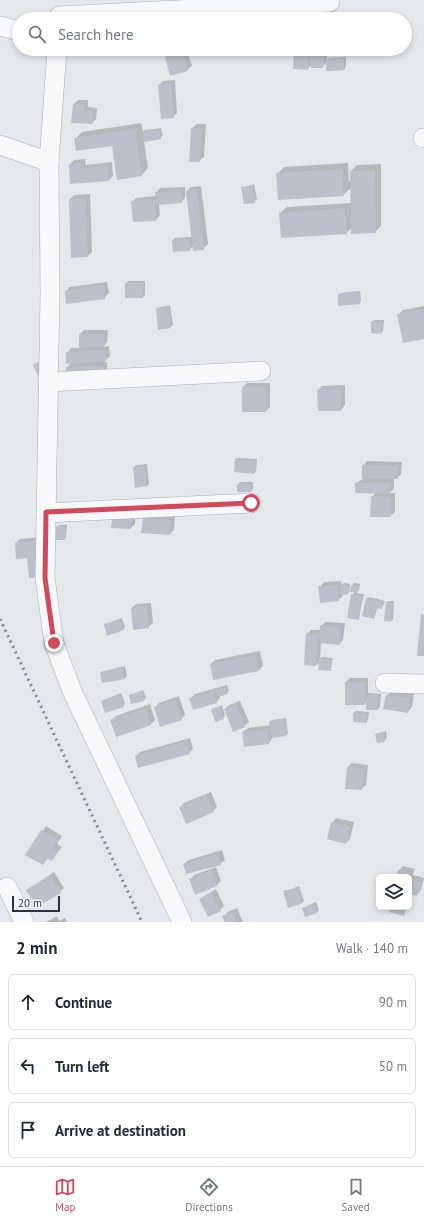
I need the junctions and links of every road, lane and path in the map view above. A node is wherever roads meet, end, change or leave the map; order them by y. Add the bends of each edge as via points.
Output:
1 (330, 2) dead end
2 (59, 12) edge
3 (0, 26) edge
4 (12, 29) edge
5 (57, 56) edge
6 (0, 145) edge
7 (50, 162) junction
8 (261, 371) dead end
9 (48, 382) junction
10 (251, 503) dead end
11 (46, 512) junction
12 (385, 683) dead end
13 (424, 684) edge
14 (7, 887) dead end
15 (24, 922) edge
16 (182, 922) edge

1 - 2 street
3 - 4 street
5 - 7 street
6 - 7 street
7 - 9 street
8 - 9 street
9 - 11 street
10 - 11 street
11 - 16 street via 45,578 54,643 72,691
12 - 13 street
14 - 15 street

